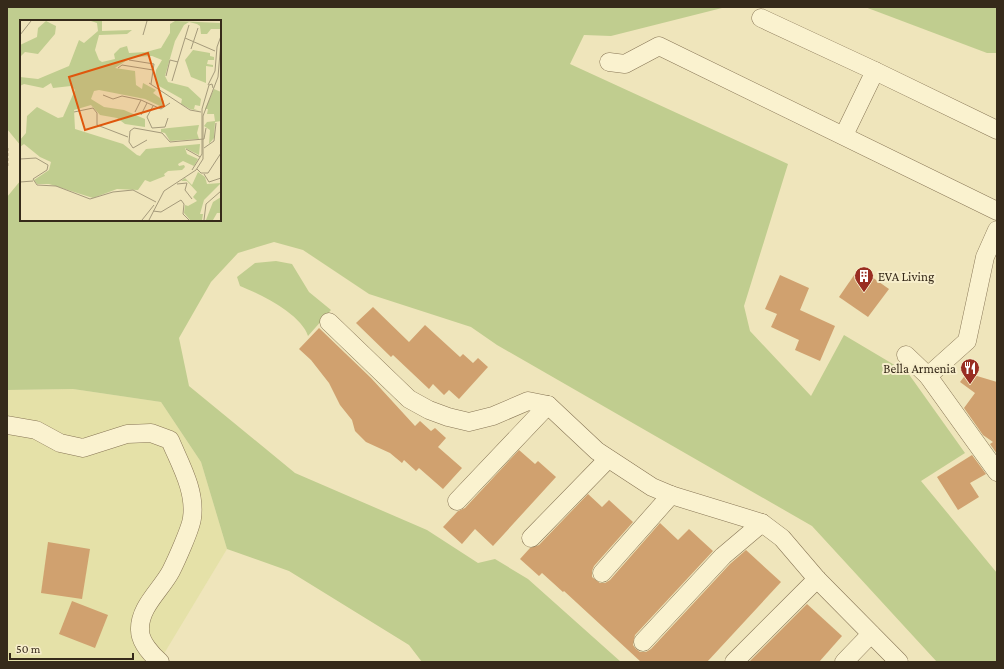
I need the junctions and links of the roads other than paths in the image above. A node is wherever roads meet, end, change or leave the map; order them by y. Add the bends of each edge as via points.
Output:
1 (761, 18) dead end
2 (609, 62) dead end
3 (875, 71) junction
4 (997, 130) edge
5 (844, 135) junction
6 (997, 211) edge
7 (997, 230) edge
8 (329, 322) dead end
9 (906, 355) dead end
10 (928, 376) junction
11 (548, 405) junction
12 (7, 425) edge
13 (608, 459) junction
14 (997, 472) edge
15 (671, 495) junction
16 (457, 501) dead end
17 (762, 523) junction
18 (531, 538) dead end
19 (602, 573) dead end
20 (817, 579) junction
21 (872, 634) junction
22 (643, 642) dead end
23 (160, 662) edge
24 (734, 662) edge
25 (844, 662) edge
26 (899, 662) edge

1 - 3 street
2 - 5 street via 625,64 659,46
3 - 4 street
3 - 5 street
5 - 6 street
7 - 10 street via 985,257 967,341
8 - 11 street via 409,399 429,410 470,422 528,402
9 - 10 street
10 - 14 street
11 - 13 street
11 - 16 street
12 - 23 street via 36,430 60,443 83,448 127,434 151,433 170,440 191,492 192,519 171,571 148,603 142,618 140,631 150,653
13 - 15 street via 652,487
13 - 18 street
15 - 17 street
15 - 19 street
17 - 20 street via 782,538
17 - 22 street via 723,556
20 - 21 street
20 - 24 street
21 - 25 street
21 - 26 street

